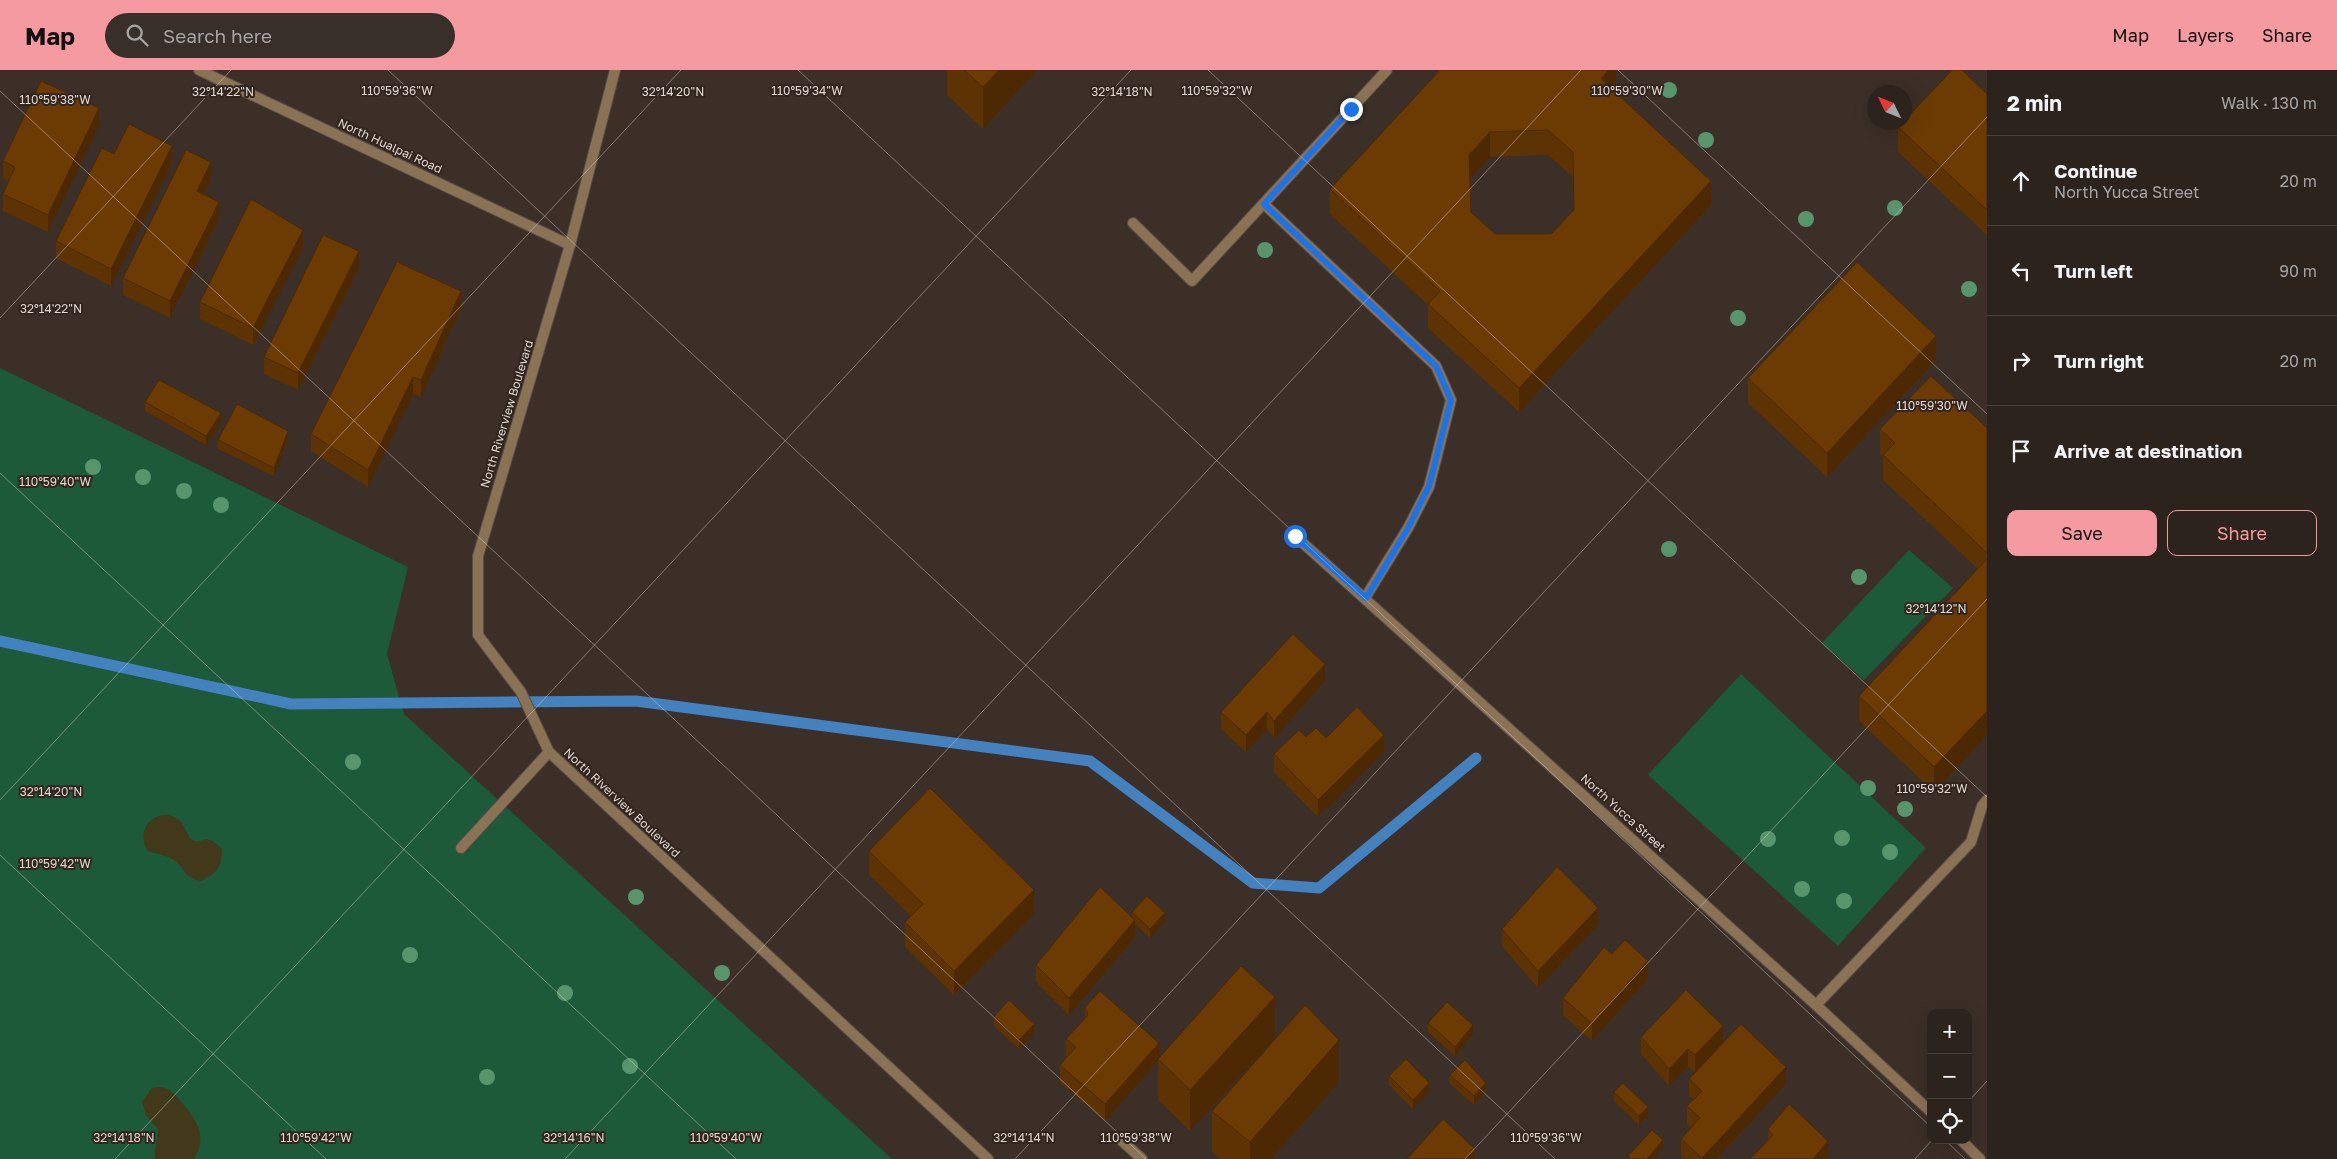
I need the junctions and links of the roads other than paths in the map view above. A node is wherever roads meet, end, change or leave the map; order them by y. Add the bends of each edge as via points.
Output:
1 (199, 70) edge
2 (615, 70) edge
3 (1387, 70) edge
4 (1264, 204) junction
5 (1133, 223) dead end
6 (570, 245) junction
7 (1295, 536) dead end
8 (1366, 598) junction
9 (549, 752) junction
10 (1987, 800) edge
11 (461, 848) dead end
12 (1816, 1004) junction
13 (1927, 1108) edge
14 (1121, 1140) dead end
15 (1964, 1144) edge
16 (988, 1159) edge
17 (1142, 1159) edge
18 (1980, 1159) edge

1 - 6 street, North Hualpai Road
2 - 6 street, North Riverview Boulevard
3 - 4 street
4 - 5 street via 1192,281
4 - 8 street via 1436,366 1451,400 1429,486
6 - 9 street, North Riverview Boulevard via 478,556 478,635 521,692
7 - 8 street, North Yucca Street
8 - 12 street, North Yucca Street
9 - 11 street
9 - 16 street, North Riverview Boulevard
10 - 12 street via 1982,806 1971,842
12 - 13 street, North Yucca Street
14 - 17 street
15 - 18 street

